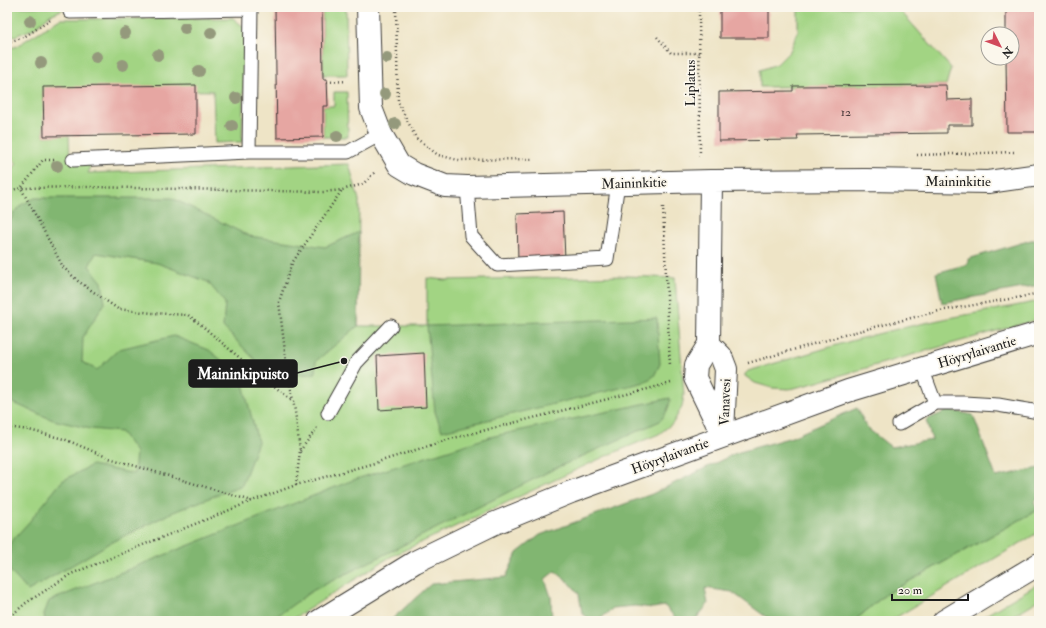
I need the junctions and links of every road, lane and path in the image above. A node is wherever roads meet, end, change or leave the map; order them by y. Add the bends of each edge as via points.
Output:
1 (368, 7) edge
2 (699, 7) edge
3 (251, 8) edge
4 (70, 12) joint
5 (657, 37) dead end
6 (7, 43) edge
7 (700, 53) junction
8 (327, 82) dead end
9 (334, 82) dead end
10 (381, 134) junction
11 (249, 152) junction
12 (700, 159) dead end
13 (73, 160) joint
14 (379, 169) dead end
15 (1039, 175) edge
16 (711, 181) junction
17 (618, 183) junction
18 (467, 187) junction
19 (21, 188) junction
20 (342, 190) junction
21 (7, 191) edge
22 (1039, 293) edge
23 (391, 326) dead end
24 (1039, 333) edge
25 (709, 344) junction
26 (922, 368) junction
27 (726, 369) junction
28 (695, 378) junction
29 (293, 401) junction
30 (935, 403) junction
31 (1039, 412) edge
32 (328, 413) joint
33 (899, 424) dead end
34 (7, 427) edge
35 (723, 436) junction
36 (300, 451) junction
37 (296, 485) junction
38 (252, 502) junction
39 (1039, 564) edge
40 (7, 619) edge
41 (319, 621) edge
42 (944, 621) edge

1 - 10 main road, Maininkitie via 371,108
2 - 7 path, Liplatus
3 - 4 lane
3 - 11 lane
4 - 6 path via 59,14 24,37
5 - 7 path via 671,53
7 - 12 path, Liplatus
8 - 9 path
10 - 11 lane via 348,152
10 - 18 main road, Maininkitie via 399,165 445,186
11 - 13 lane
13 - 19 path via 43,160
14 - 20 path via 362,184
15 - 16 main road, Maininkitie via 988,182
16 - 17 main road, Maininkitie
16 - 25 main road
17 - 18 main road, Maininkitie
17 - 18 lane via 607,259 497,265 471,236
19 - 20 path via 323,192
19 - 21 path
19 - 29 path via 63,267 78,281 118,309 188,315
20 - 29 path via 292,264 279,302
22 - 27 path via 939,311
23 - 32 lane via 356,363
24 - 26 main road, Höyrylaivantie
25 - 27 main road, Vanavesi via 722,356
25 - 28 main road via 696,365
26 - 30 lane
26 - 35 main road, Höyrylaivantie via 848,391
27 - 35 main road, Vanavesi
28 - 35 main road, Vanavesi
28 - 37 path via 450,439
29 - 36 path
30 - 31 lane via 964,402
30 - 33 lane
32 - 36 path
34 - 38 path via 64,439 109,458
35 - 41 main road, Höyrylaivantie via 571,492 494,524 415,562
36 - 37 path
37 - 38 path
38 - 40 path via 71,574 26,603
39 - 42 main road

